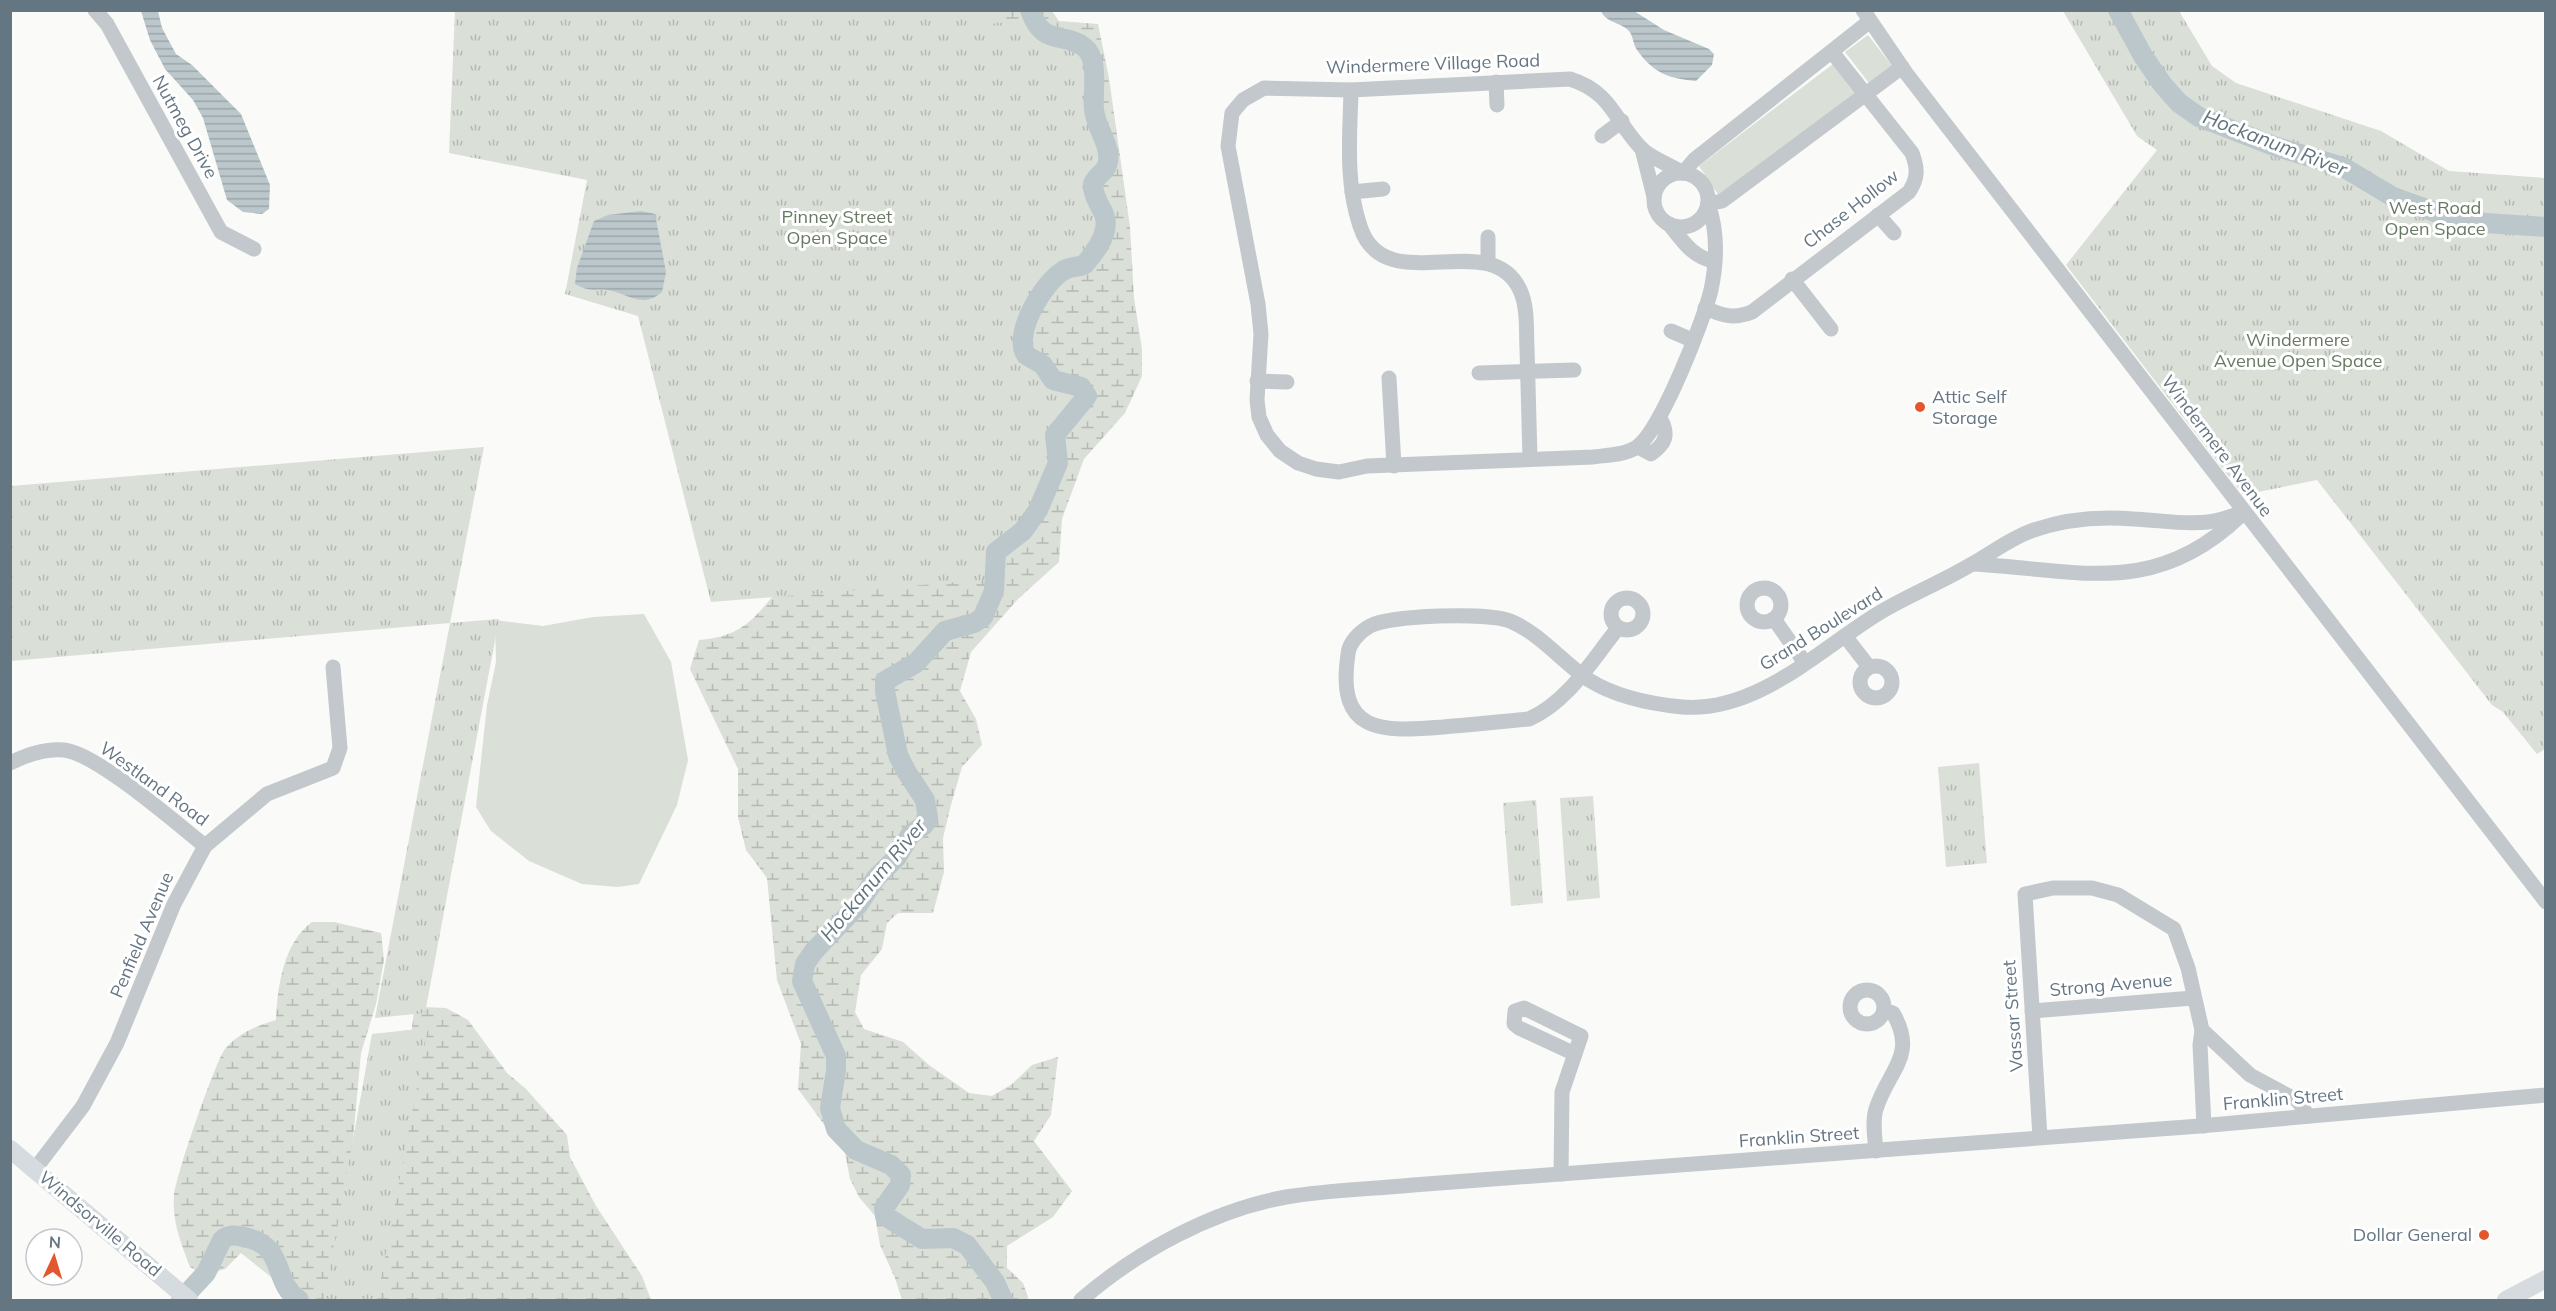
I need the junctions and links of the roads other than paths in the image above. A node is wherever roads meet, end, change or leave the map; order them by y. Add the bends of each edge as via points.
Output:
1 (95, 10) edge
2 (1866, 16) edge
3 (1832, 52) junction
4 (1902, 67) junction
5 (1496, 82) junction
6 (1351, 90) junction
7 (1866, 93) junction
8 (1497, 105) dead end
9 (1622, 121) junction
10 (1602, 136) dead end
11 (1642, 149) junction
12 (1683, 173) junction
13 (1383, 189) dead end
14 (1352, 192) junction
15 (1654, 197) junction
16 (1708, 204) junction
17 (1878, 215) junction
18 (1669, 224) junction
19 (1894, 233) dead end
20 (1488, 237) dead end
21 (254, 249) dead end
22 (1714, 261) junction
23 (1488, 263) junction
24 (1792, 279) junction
25 (1705, 308) junction
26 (1832, 329) dead end
27 (1671, 331) dead end
28 (1692, 340) junction
29 (1574, 370) dead end
30 (1527, 371) junction
31 (1479, 373) dead end
32 (1389, 378) dead end
33 (1257, 381) junction
34 (1287, 382) dead end
35 (1530, 458) junction
36 (1394, 466) junction
37 (2243, 513) junction
38 (1974, 564) junction
39 (1774, 619) dead end
40 (1618, 628) dead end
41 (1845, 636) junction
42 (1805, 663) junction
43 (333, 667) dead end
44 (1869, 667) dead end
45 (1581, 674) junction
46 (10, 763) edge
47 (205, 846) junction
48 (2546, 902) edge
49 (2193, 998) junction
50 (1884, 1010) dead end
51 (2032, 1011) junction
52 (2202, 1030) junction
53 (1575, 1054) dead end
54 (2546, 1095) edge
55 (2308, 1116) junction
56 (2204, 1126) junction
57 (2040, 1137) junction
58 (10, 1149) edge
59 (1876, 1151) junction
60 (35, 1169) junction
61 (1561, 1174) junction
62 (2546, 1279) edge
63 (183, 1295) edge
64 (1081, 1300) edge
65 (2506, 1300) edge

1 - 21 street, Nutmeg Drive via 107,24 221,232
2 - 3 street
2 - 4 street, Windermere Avenue
3 - 7 street, Chase Hollow
3 - 12 street via 1694,160
4 - 7 street
4 - 37 street, Windermere Avenue
5 - 6 street, Windermere Village Road
5 - 8 street
5 - 9 street, Windermere Village Road via 1570,79 1590,85
6 - 14 street
6 - 33 street, Windermere Village Road via 1264,88 1243,100 1232,113 1228,146 1261,334
7 - 16 street via 1722,201
7 - 17 street, Chase Hollow via 1912,153 1917,166 1916,181 1909,192
9 - 10 street
9 - 11 street, Windermere Village Road
11 - 12 street, Windermere Village Road
11 - 15 street, Windermere Village Road
12 - 15 street via 1667,177
12 - 16 street, Windermere Village Road via 1705,186
13 - 14 street
14 - 23 street via 1360,228 1380,254 1404,262
15 - 18 street, Windermere Village Road via 1657,213
16 - 18 street via 1694,224
16 - 22 street, Windermere Village Road via 1716,225
17 - 19 street
17 - 24 street, Chase Hollow
18 - 22 street, Windermere Village Road via 1687,247 1703,260
20 - 23 street
22 - 25 street, Windermere Village Road
23 - 30 street via 1506,272 1520,289
24 - 25 street, Chase Hollow via 1752,312 1737,318
24 - 26 street
25 - 28 street, Windermere Village Road
27 - 28 street
28 - 35 street, Windermere Village Road via 1660,418 1638,447 1593,457
29 - 30 street
30 - 31 street
30 - 35 street
32 - 36 street
33 - 34 street
33 - 36 street, Windermere Village Road via 1259,417 1267,435 1280,451 1299,463 1339,472 1366,466
35 - 36 street, Windermere Village Road
37 - 38 street, Grand Boulevard via 2210,522 2099,518 2061,522 2003,543
37 - 38 street via 2188,555 2138,571 2073,575
37 - 48 street, Windermere Avenue
38 - 41 street, Grand Boulevard via 1880,612
39 - 42 street
40 - 45 street
41 - 42 street, Grand Boulevard
41 - 44 street
42 - 45 street, Grand Boulevard via 1748,694 1721,703 1687,707 1621,695
43 - 47 street, Penfield Avenue via 340,748 333,768 267,794
45 - 45 street, Grand Boulevard via 1564,696 1529,719 1398,730 1373,726 1358,715 1347,699 1345,672 1349,647 1370,626 1408,618 1480,616 1502,619 1524,629
46 - 47 street, Westland Road via 26,754 64,750 95,762
47 - 60 street, Penfield Avenue via 174,904 117,1043 83,1106
49 - 51 street, Strong Avenue
49 - 51 street, Vassar Street via 2188,968 2174,929 2118,895 2092,888 2053,888 2025,894
49 - 52 street
50 - 59 street via 1893,1013 1904,1039 1902,1058 1875,1109
51 - 57 street, Vassar Street
52 - 55 street via 2250,1075 2298,1101
52 - 56 street
53 - 61 street via 1562,1092
54 - 55 street, Franklin Street
55 - 56 street, Franklin Street
56 - 57 street, Franklin Street
57 - 59 street, Franklin Street
58 - 60 main road, Windsorville Road
59 - 61 street, Franklin Street
60 - 63 main road, Windsorville Road
61 - 64 street, Franklin Street via 1287,1197 1251,1206 1155,1247 1105,1279
62 - 65 main road

